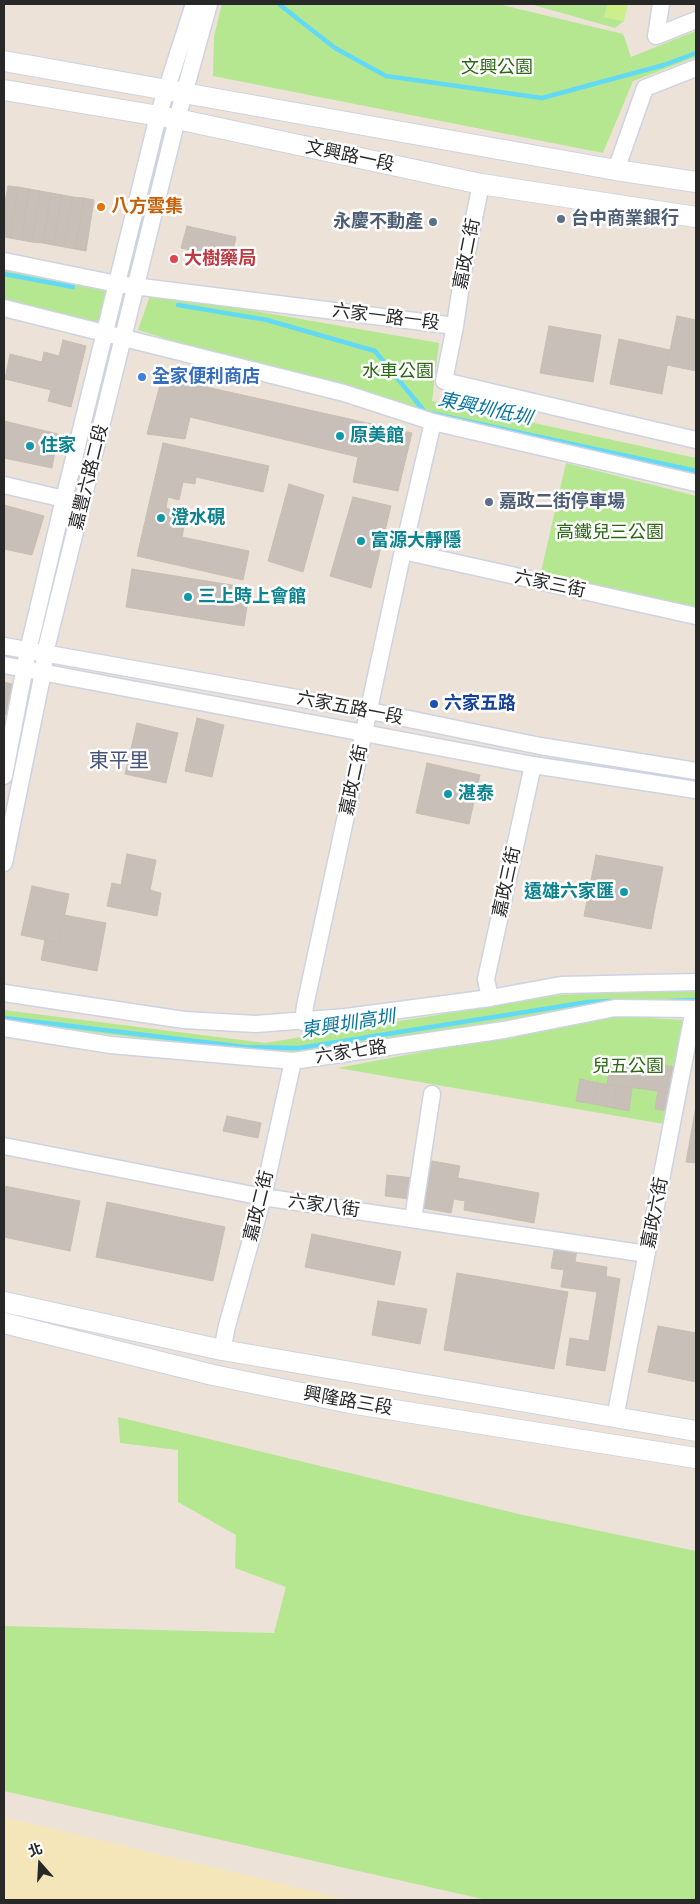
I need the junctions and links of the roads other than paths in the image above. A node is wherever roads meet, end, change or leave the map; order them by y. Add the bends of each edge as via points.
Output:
1 (194, 4) edge
2 (209, 4) edge
3 (661, 4) edge
4 (696, 20) edge
5 (4, 61) edge
6 (696, 68) edge
7 (4, 90) edge
8 (176, 91) junction
9 (168, 117) junction
10 (616, 170) junction
11 (696, 182) edge
12 (481, 184) junction
13 (696, 217) edge
14 (4, 261) edge
15 (117, 284) junction
16 (136, 286) junction
17 (4, 308) edge
18 (455, 326) junction
19 (106, 333) junction
20 (124, 337) junction
21 (433, 422) junction
22 (696, 440) edge
23 (696, 483) edge
24 (4, 486) edge
25 (64, 499) junction
26 (403, 551) junction
27 (696, 616) edge
28 (4, 646) edge
29 (28, 651) junction
30 (45, 653) junction
31 (4, 665) edge
32 (26, 669) junction
33 (43, 672) junction
34 (370, 711) junction
35 (364, 734) junction
36 (532, 765) junction
37 (696, 771) edge
38 (4, 776) edge
39 (696, 790) edge
40 (4, 863) edge
41 (696, 982) edge
42 (4, 992) edge
43 (490, 998) junction
44 (695, 1009) edge
45 (303, 1022) junction
46 (4, 1028) edge
47 (293, 1061) junction
48 (432, 1094) dead end
49 (4, 1146) edge
50 (263, 1197) junction
51 (413, 1220) junction
52 (647, 1254) junction
53 (4, 1302) edge
54 (4, 1324) edge
55 (222, 1350) junction
56 (615, 1418) junction
57 (696, 1431) edge
58 (696, 1458) edge

1 - 8 street
2 - 8 street
3 - 4 street via 656,36
5 - 8 street, 文興路一段
6 - 10 street via 645,88
7 - 9 street, 文興路一段
8 - 9 street, 嘉豐六路二段
8 - 10 street, 文興路一段
9 - 12 street, 文興路一段
9 - 15 street, 嘉豐六路二段
9 - 16 street, 嘉豐六路二段
10 - 11 street, 文興路一段
12 - 13 street, 文興路一段
12 - 18 street, 嘉政二街
14 - 15 street, 六家一路一段
15 - 16 street, 六家一路一段
15 - 19 street, 嘉豐六路二段
16 - 18 street, 六家一路一段
16 - 20 street, 嘉豐六路二段
17 - 19 street
18 - 22 street, 六家一路一段 via 444,381
19 - 20 street
19 - 25 street, 嘉豐六路二段
20 - 21 street via 344,392
20 - 30 street, 嘉豐六路二段
21 - 23 street
21 - 26 street, 嘉政二街
24 - 25 street
25 - 29 street, 嘉豐六路二段
26 - 27 street, 六家三街
26 - 34 street, 嘉政二街
28 - 29 street, 六家五路一段
29 - 30 street, 六家五路一段
29 - 32 street, 嘉豐六路二段
30 - 33 street, 嘉豐六路二段
30 - 34 street, 六家五路一段
31 - 32 street, 六家五路一段
32 - 33 street, 六家五路一段
32 - 38 street, 嘉豐六路二段
33 - 35 street, 六家五路一段
33 - 40 street, 嘉豐六路二段
34 - 35 street, 嘉政二街
34 - 37 street, 六家五路一段 via 540,746
35 - 36 street, 六家五路一段
35 - 45 street, 嘉政二街
36 - 39 street, 六家五路一段
36 - 43 street, 嘉政三街 via 486,979
41 - 43 street, 六家七路 via 560,985
42 - 45 street, 六家七路 via 184,1020 256,1024
43 - 45 street, 六家七路
44 - 47 street, 六家七路 via 616,1008 504,1030
44 - 52 street, 嘉政六街
46 - 47 street, 六家七路 via 111,1045
47 - 50 street, 嘉政二街
48 - 51 street
49 - 50 street, 六家八街
50 - 51 street, 六家八街
50 - 55 street, 嘉政二街
51 - 52 street, 六家八街
52 - 56 street, 嘉政六街
53 - 55 street, 興隆路三段
54 - 58 street, 興隆路三段 via 213,1374 350,1402
55 - 56 street, 興隆路三段
56 - 57 street, 興隆路三段

